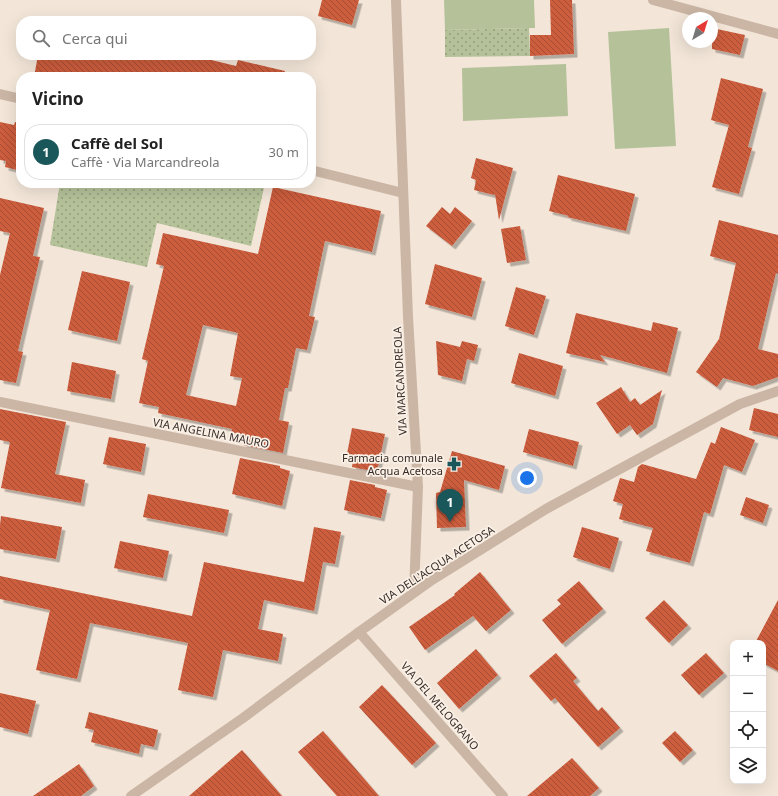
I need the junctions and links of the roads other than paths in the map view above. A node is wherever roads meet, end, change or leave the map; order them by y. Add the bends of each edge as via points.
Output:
1 (396, 0) edge
2 (653, 0) edge
3 (778, 34) edge
4 (0, 94) edge
5 (16, 98) edge
6 (316, 171) edge
7 (403, 193) junction
8 (778, 391) edge
9 (0, 402) edge
10 (418, 487) junction
11 (414, 592) junction
12 (359, 632) junction
13 (131, 796) edge
14 (503, 796) edge

1 - 7 street, VIA MARCANDREOLA
2 - 3 street
4 - 5 street
6 - 7 street
7 - 10 street, VIA MARCANDREOLA
8 - 11 street, VIA DELL'ACQUA ACETOSA via 740,404 546,509
9 - 10 street, VIA ANGELINA MAURO
10 - 11 street, VIA MARCANDREOLA
11 - 12 street, VIA DELL'ACQUA ACETOSA
12 - 13 street, VIA DELL'ACQUA ACETOSA via 243,718
12 - 14 street, VIA DEL MELOGRANO

